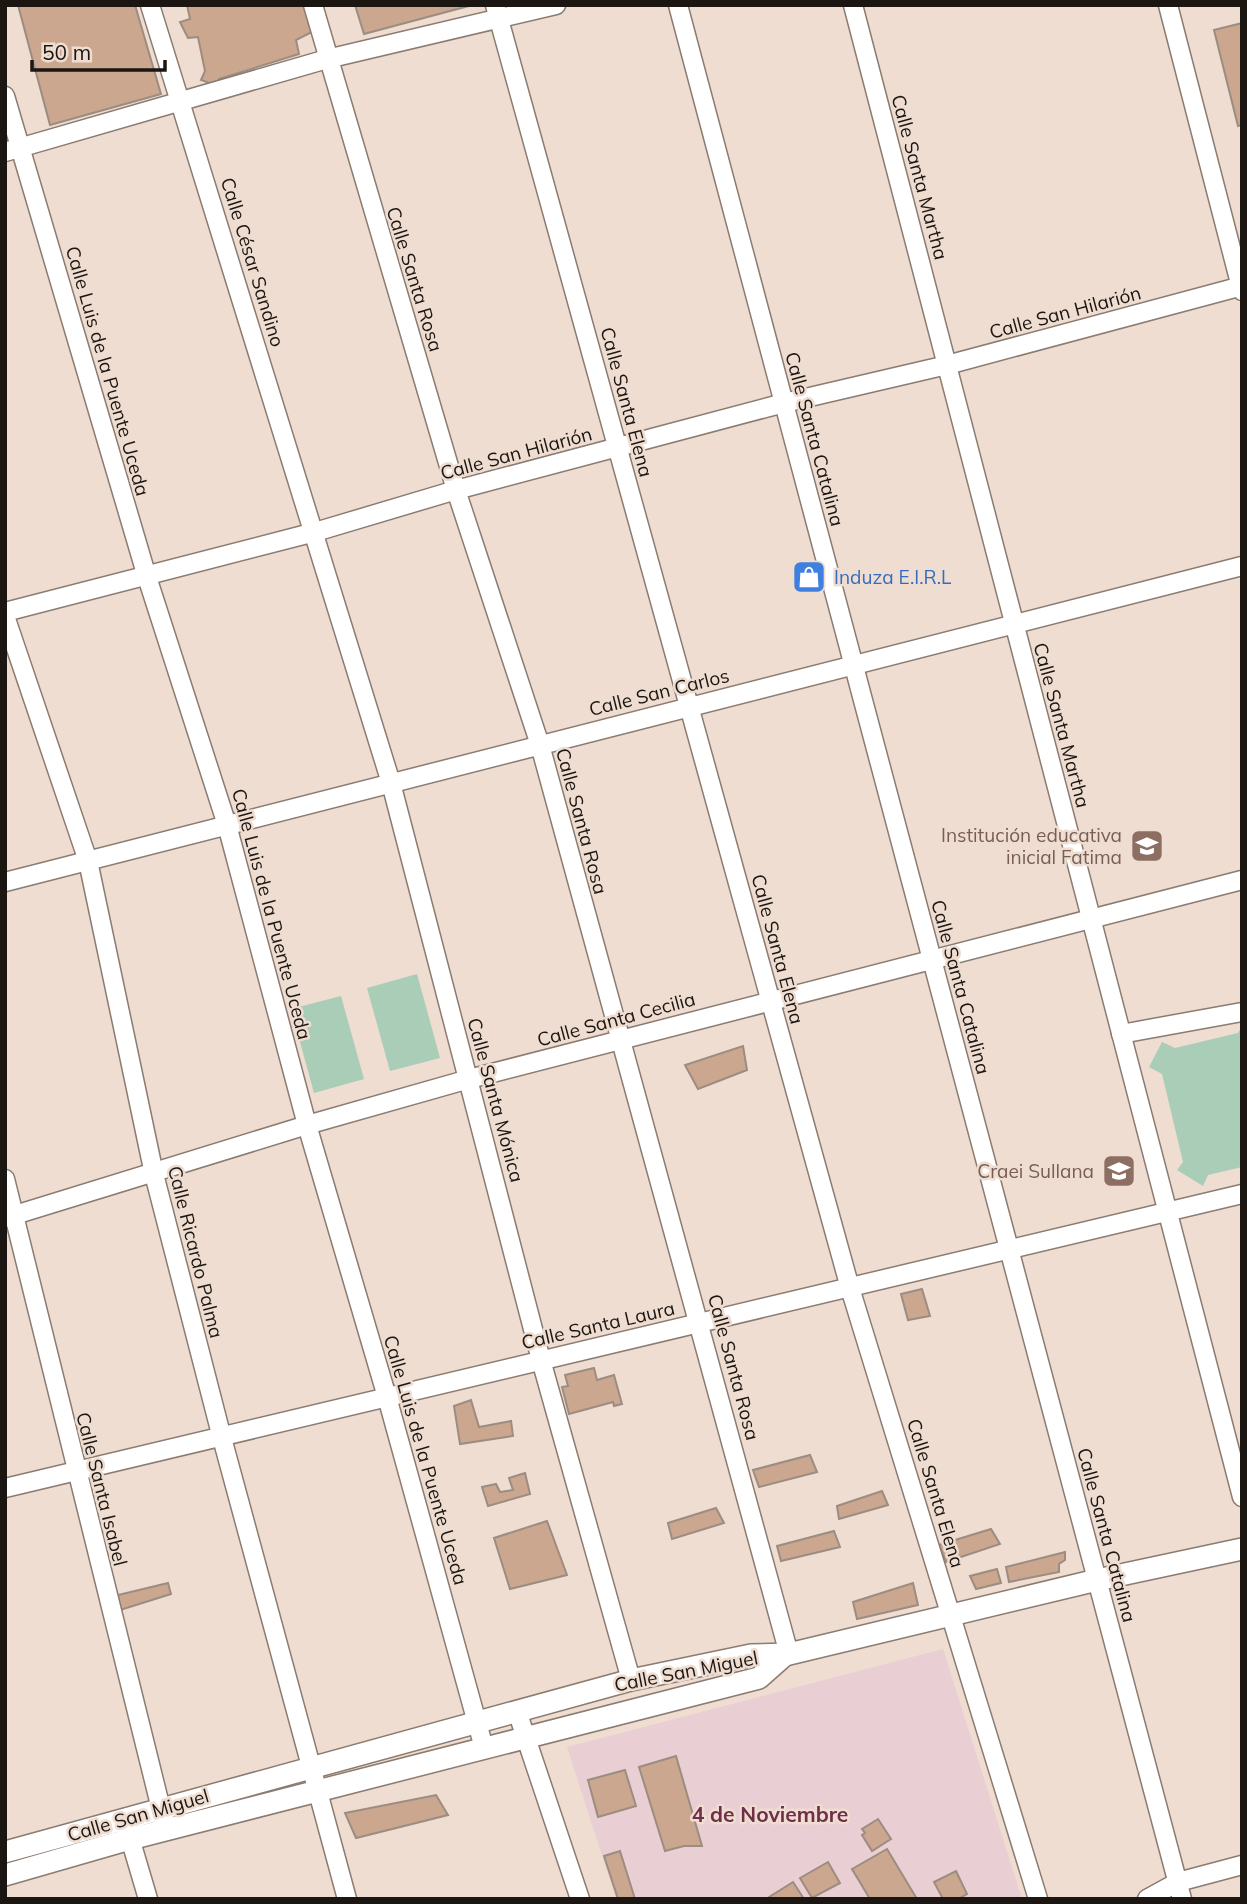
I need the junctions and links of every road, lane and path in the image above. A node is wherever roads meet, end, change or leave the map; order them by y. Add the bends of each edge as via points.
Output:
1 (150, 5) edge
2 (313, 5) edge
3 (556, 5) edge
4 (678, 5) edge
5 (853, 5) edge
6 (1168, 5) edge
7 (497, 13) edge
8 (327, 59) junction
9 (5, 96) edge
10 (180, 101) junction
11 (13, 150) edge
12 (1241, 288) edge
13 (947, 365) junction
14 (784, 403) junction
15 (618, 449) junction
16 (456, 490) junction
17 (315, 532) junction
18 (1242, 566) edge
19 (147, 577) junction
20 (5, 614) edge
21 (1015, 626) junction
22 (853, 664) junction
23 (689, 706) junction
24 (540, 745) junction
25 (391, 783) junction
26 (227, 825) junction
27 (88, 861) junction
28 (1242, 880) edge
29 (5, 882) edge
30 (1091, 920) junction
31 (932, 959) junction
32 (771, 1001) junction
33 (1242, 1012) edge
34 (1121, 1034) junction
35 (619, 1040) junction
36 (469, 1079) junction
37 (307, 1125) junction
38 (155, 1174) junction
39 (5, 1179) edge
40 (1242, 1194) edge
41 (1168, 1212) junction
42 (10, 1217) edge
43 (1009, 1250) junction
44 (850, 1287) junction
45 (701, 1323) junction
46 (541, 1360) junction
47 (387, 1397) junction
48 (222, 1437) junction
49 (75, 1471) junction
50 (5, 1488) edge
51 (1242, 1497) edge
52 (1242, 1549) edge
53 (1097, 1580) junction
54 (953, 1617) junction
55 (787, 1655) junction
56 (631, 1681) junction
57 (517, 1711) junction
58 (478, 1721) junction
59 (526, 1740) junction
60 (484, 1748) junction
61 (310, 1766) junction
62 (319, 1790) junction
63 (160, 1809) junction
64 (127, 1829) junction
65 (167, 1830) junction
66 (5, 1852) edge
67 (1242, 1865) edge
68 (5, 1875) edge
69 (1180, 1891) edge
70 (148, 1899) edge
71 (347, 1899) edge
72 (580, 1899) edge
73 (1038, 1899) edge
74 (1147, 1899) edge

1 - 10 street, Calle César Sandino
2 - 8 street, Calle Santa Rosa
3 - 7 street
4 - 14 street, Calle Santa Catalina
5 - 13 street, Calle Santa Martha
6 - 12 street
7 - 8 street
7 - 15 street, Calle Santa Elena
8 - 10 street
8 - 16 street, Calle Santa Rosa
9 - 11 street, Calle Luis de la Puente Uceda
10 - 11 street
10 - 17 street, Calle César Sandino
11 - 19 street, Calle Luis de la Puente Uceda
12 - 13 street, Calle San Hilarión
13 - 14 street, Calle San Hilarión
13 - 21 street, Calle Santa Martha
14 - 15 street, Calle San Hilarión
14 - 22 street, Calle Santa Catalina
15 - 16 street, Calle San Hilarión
15 - 23 street, Calle Santa Elena
16 - 17 street, Calle San Hilarión
16 - 24 street, Calle Santa Rosa
17 - 19 street, Calle San Hilarión
17 - 25 street, Calle Santa Mónica
18 - 21 street, Calle San Carlos
19 - 20 street, Calle San Hilarión
19 - 26 street, Calle Luis de la Puente Uceda
20 - 27 street, Calle Ricardo Palma
21 - 22 street, Calle San Carlos
21 - 30 street, Calle Santa Martha
22 - 23 street, Calle San Carlos
22 - 31 street, Calle Santa Catalina
23 - 24 street, Calle San Carlos
23 - 32 street, Calle Santa Elena
24 - 25 street, Calle San Carlos
24 - 35 street, Calle Santa Rosa
25 - 26 street, Calle San Carlos
25 - 36 street, Calle Santa Mónica
26 - 27 street, Calle San Carlos
26 - 37 street, Calle Luis de la Puente Uceda
27 - 29 street, Calle San Carlos
27 - 38 street, Calle Ricardo Palma
28 - 30 street, Calle Santa Cecilia
30 - 31 street, Calle Santa Cecilia
30 - 34 street, Calle Santa Martha
31 - 32 street, Calle Santa Cecilia
31 - 43 street, Calle Santa Catalina
32 - 35 street, Calle Santa Cecilia
32 - 44 street, Calle Santa Elena
33 - 34 street
34 - 41 street, Calle Santa Martha
35 - 36 street, Calle Santa Cecilia
35 - 45 street, Calle Santa Rosa
36 - 37 street, Calle Santa Cecilia
36 - 46 street, Calle Santa Mónica
37 - 38 street, Calle Santa Cecilia
37 - 47 street, Calle Luis de la Puente Uceda
38 - 42 street, Calle Santa Cecilia
38 - 48 street, Calle Ricardo Palma
39 - 42 street, Calle Santa Isabel
40 - 41 street, Calle Santa Laura
41 - 43 street, Calle Santa Laura
41 - 51 street, Calle Santa Martha
42 - 49 street, Calle Santa Isabel
43 - 44 street, Calle Santa Laura
43 - 53 street, Calle Santa Catalina
44 - 45 street, Calle Santa Laura
44 - 54 street, Calle Santa Elena
45 - 46 street, Calle Santa Laura
45 - 55 street, Calle Santa Rosa
46 - 47 street, Calle Santa Laura
46 - 56 street, Calle Santa Mónica
47 - 48 street, Calle Santa Laura
47 - 58 street, Calle Luis de la Puente Uceda
48 - 49 street, Calle Santa Laura
48 - 61 street, Calle Ricardo Palma
49 - 50 street, Calle Santa Laura
49 - 63 street, Calle Santa Isabel
52 - 53 street
53 - 54 street
53 - 69 street, Calle Santa Catalina
54 - 55 street
54 - 73 street, Calle Santa Elena
55 - 56 street, Calle San Miguel via 751,1655
55 - 59 street, Calle San Miguel via 759,1678
56 - 57 street, Calle San Miguel
57 - 58 street, Calle San Miguel
57 - 59 street
58 - 60 street, Calle Luis de la Puente Uceda
58 - 61 street, Calle San Miguel
59 - 60 street, Calle San Miguel
59 - 72 street
60 - 62 street, Calle San Miguel
61 - 62 street, Calle Ricardo Palma
61 - 63 street, Calle San Miguel
62 - 65 street, Calle San Miguel
62 - 71 street, Calle Ricardo Palma
63 - 64 street, Calle San Miguel
63 - 65 street, Calle Santa Isabel
64 - 65 street, Calle San Miguel
64 - 66 street, Calle San Miguel
64 - 68 street, Calle San Miguel
64 - 70 street
67 - 69 street
69 - 74 street

